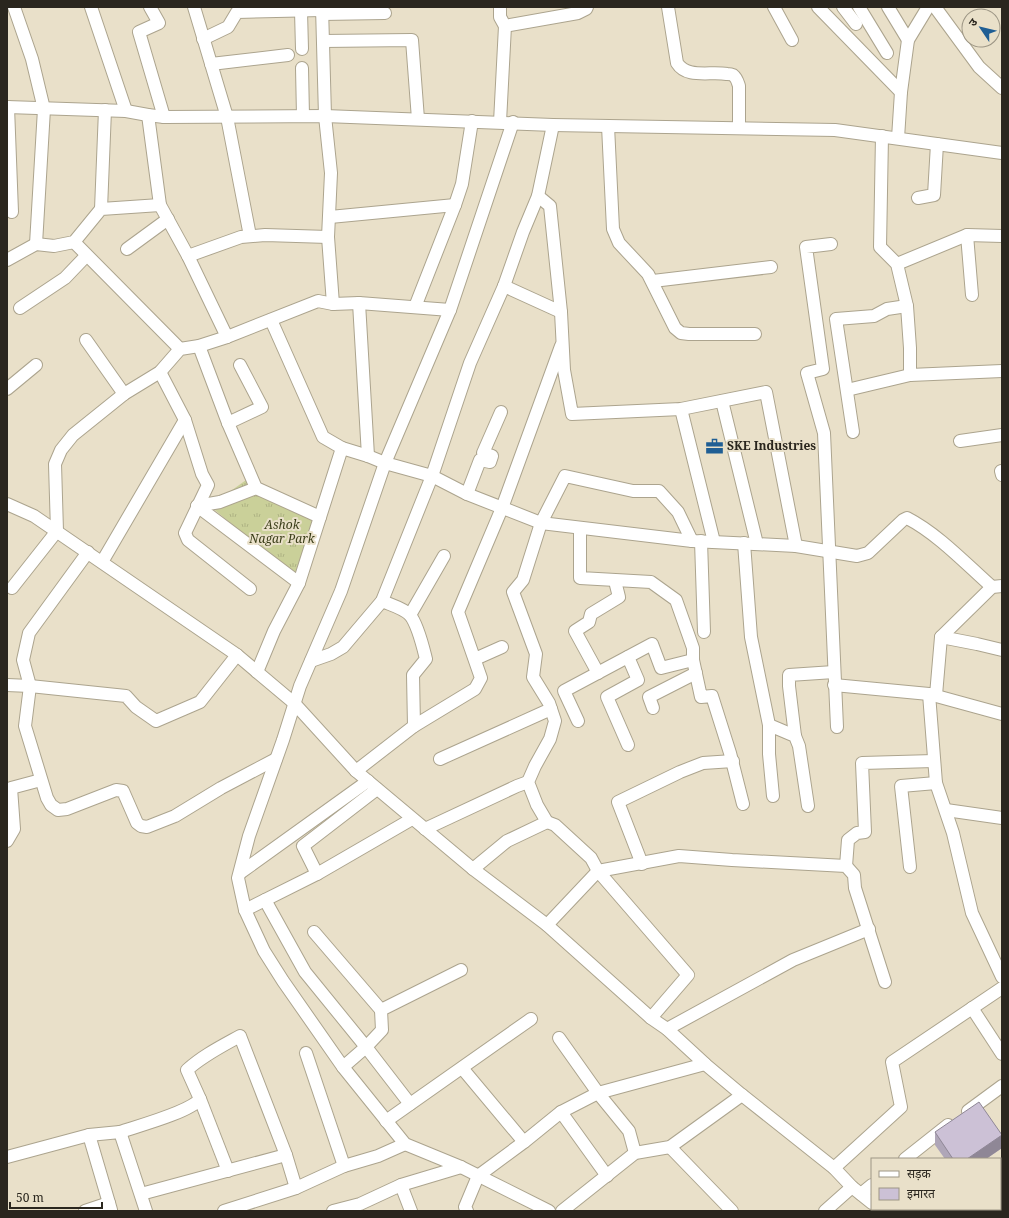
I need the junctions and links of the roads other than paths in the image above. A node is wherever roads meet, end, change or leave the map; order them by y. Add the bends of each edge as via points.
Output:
1 (14, 7) edge
2 (91, 7) edge
3 (150, 7) edge
4 (194, 7) edge
5 (500, 7) edge
6 (587, 7) edge
7 (668, 7) edge
8 (774, 7) edge
9 (818, 7) edge
10 (843, 7) edge
11 (859, 7) edge
12 (888, 7) edge
13 (928, 7) edge
14 (936, 7) edge
15 (301, 11) junction
16 (322, 11) edge
17 (385, 13) dead end
18 (856, 24) dead end
19 (504, 26) junction
20 (203, 38) junction
21 (792, 40) dead end
22 (908, 40) junction
23 (323, 41) junction
24 (302, 49) dead end
25 (887, 53) dead end
26 (288, 55) dead end
27 (211, 64) junction
28 (302, 68) dead end
29 (1002, 88) edge
30 (901, 92) junction
31 (7, 107) edge
32 (44, 108) junction
33 (105, 110) junction
34 (126, 111) junction
35 (148, 116) junction
36 (303, 116) junction
37 (325, 116) junction
38 (164, 117) junction
39 (227, 117) junction
40 (418, 119) junction
41 (472, 121) junction
42 (500, 122) junction
43 (513, 122) junction
44 (552, 125) junction
45 (608, 126) junction
46 (739, 128) junction
47 (882, 136) junction
48 (898, 138) junction
49 (937, 144) junction
50 (1002, 154) edge
51 (538, 196) junction
52 (918, 198) dead end
53 (160, 205) junction
54 (455, 205) junction
55 (101, 209) junction
56 (12, 212) dead end
57 (330, 217) junction
58 (168, 219) junction
59 (967, 235) junction
60 (250, 236) junction
61 (1002, 236) edge
62 (328, 237) junction
63 (74, 242) junction
64 (36, 244) junction
65 (831, 244) dead end
66 (127, 249) dead end
67 (86, 256) junction
68 (188, 256) junction
69 (7, 260) edge
70 (897, 264) junction
71 (771, 267) dead end
72 (652, 281) junction
73 (504, 286) junction
74 (972, 295) dead end
75 (359, 303) junction
76 (333, 304) junction
77 (907, 306) junction
78 (415, 307) junction
79 (20, 308) dead end
80 (450, 310) junction
81 (561, 312) junction
82 (271, 320) junction
83 (755, 334) dead end
84 (227, 337) junction
85 (86, 340) dead end
86 (563, 342) junction
87 (199, 346) junction
88 (180, 349) junction
89 (36, 365) dead end
90 (240, 365) dead end
91 (1002, 371) edge
92 (160, 372) junction
93 (910, 375) junction
94 (7, 389) edge
95 (847, 390) junction
96 (124, 394) junction
97 (722, 401) junction
98 (681, 409) junction
99 (501, 412) dead end
100 (185, 420) junction
101 (228, 423) junction
102 (853, 432) dead end
103 (1002, 435) edge
104 (960, 441) dead end
105 (342, 448) junction
106 (368, 456) junction
107 (385, 463) junction
108 (432, 476) junction
109 (256, 488) junction
110 (467, 494) junction
111 (7, 504) edge
112 (197, 506) junction
113 (502, 508) junction
114 (320, 517) junction
115 (541, 523) junction
116 (580, 528) junction
117 (57, 531) junction
118 (697, 541) junction
119 (714, 542) junction
120 (744, 543) junction
121 (757, 544) junction
122 (796, 546) junction
123 (828, 551) junction
124 (88, 552) junction
125 (444, 556) dead end
126 (102, 562) junction
127 (615, 581) junction
128 (299, 583) junction
129 (997, 586) edge
130 (12, 588) dead end
131 (250, 588) dead end
132 (382, 601) junction
133 (410, 615) junction
134 (704, 632) dead end
135 (941, 637) junction
136 (502, 647) dead end
137 (1002, 650) edge
138 (237, 655) junction
139 (628, 657) junction
140 (475, 659) junction
141 (693, 660) junction
142 (311, 661) junction
143 (257, 672) junction
144 (834, 672) junction
145 (598, 673) junction
146 (696, 673) junction
147 (834, 684) junction
148 (7, 686) edge
149 (30, 686) junction
150 (933, 694) junction
151 (294, 703) junction
152 (652, 708) dead end
153 (551, 709) junction
154 (1002, 714) edge
155 (578, 721) dead end
156 (769, 725) junction
157 (414, 726) junction
158 (836, 727) dead end
159 (795, 736) junction
160 (628, 745) dead end
161 (276, 759) junction
162 (440, 759) dead end
163 (733, 761) junction
164 (934, 761) junction
165 (356, 772) junction
166 (41, 780) junction
167 (368, 781) junction
168 (528, 782) junction
169 (936, 783) junction
170 (377, 789) junction
171 (773, 796) dead end
172 (743, 804) dead end
173 (808, 806) dead end
174 (946, 810) junction
175 (1002, 818) edge
176 (412, 819) junction
177 (547, 822) junction
178 (425, 829) junction
179 (7, 842) edge
180 (642, 864) junction
181 (846, 866) junction
182 (910, 866) dead end
183 (473, 870) junction
184 (598, 871) junction
185 (240, 873) junction
186 (317, 874) junction
187 (266, 900) junction
188 (245, 910) junction
189 (548, 924) junction
190 (869, 929) junction
191 (314, 932) dead end
192 (461, 970) dead end
193 (1002, 977) edge
194 (885, 982) dead end
195 (1002, 988) edge
196 (972, 1008) junction
197 (381, 1010) junction
198 (651, 1018) junction
199 (531, 1019) dead end
200 (667, 1029) junction
201 (559, 1038) dead end
202 (366, 1047) junction
203 (306, 1053) dead end
204 (1002, 1054) edge
205 (705, 1064) junction
206 (343, 1067) junction
207 (462, 1068) junction
208 (1002, 1086) edge
209 (598, 1093) junction
210 (742, 1095) junction
211 (200, 1099) junction
212 (410, 1104) junction
213 (561, 1112) junction
214 (386, 1121) junction
215 (120, 1132) junction
216 (89, 1135) junction
217 (524, 1142) junction
218 (405, 1144) junction
219 (670, 1147) junction
220 (635, 1153) junction
221 (286, 1155) junction
222 (7, 1158) edge
223 (905, 1158) edge
224 (344, 1166) junction
225 (461, 1167) junction
226 (834, 1168) junction
227 (228, 1171) junction
228 (478, 1176) junction
229 (606, 1176) junction
230 (401, 1185) junction
231 (871, 1185) edge
232 (296, 1188) junction
233 (856, 1191) junction
234 (141, 1194) junction
235 (871, 1202) edge
236 (110, 1207) edge
237 (724, 1209) edge
238 (85, 1211) edge
239 (146, 1211) edge
240 (224, 1211) edge
241 (333, 1211) edge
242 (411, 1211) edge
243 (467, 1211) edge
244 (550, 1211) edge
245 (562, 1211) edge
246 (825, 1211) edge

1 - 32 street via 32,59
2 - 34 street
3 - 38 street via 159,23 139,32
4 - 20 street
5 - 19 street via 500,17
6 - 19 street via 578,12
7 - 46 street via 677,63 681,69 695,73 718,72 733,75 737,80
8 - 21 street
9 - 30 street
10 - 18 street
11 - 25 street
12 - 22 street
13 - 22 street
14 - 29 street via 979,67
15 - 16 street
15 - 20 street via 237,12 228,27
15 - 24 street
16 - 17 street
16 - 23 street
19 - 42 street
20 - 27 street
22 - 30 street
23 - 37 street
23 - 40 street via 412,40
26 - 27 street
27 - 39 street
28 - 36 street
30 - 48 street
31 - 32 street
31 - 56 street
32 - 33 street
32 - 64 street
33 - 34 street
33 - 55 street
34 - 35 street
35 - 38 street
35 - 53 street
36 - 37 street
36 - 39 street
37 - 40 street
37 - 57 street via 331,173
38 - 39 street
39 - 60 street
40 - 41 street
41 - 42 street
41 - 54 street via 465,169
42 - 43 street
43 - 44 street
43 - 80 street
44 - 45 street
44 - 51 street
45 - 46 street
45 - 72 street via 613,229 619,243
46 - 47 street via 836,130
47 - 48 street
47 - 70 street via 880,247
48 - 49 street
49 - 50 street
49 - 52 street via 934,195
51 - 73 street
51 - 81 street via 550,206
53 - 55 street
53 - 58 street
54 - 57 street
54 - 78 street
55 - 63 street
57 - 62 street
58 - 66 street
58 - 68 street
59 - 61 street
59 - 70 street
59 - 74 street
60 - 62 street
60 - 68 street
62 - 76 street
63 - 64 street via 54,246
63 - 67 street
64 - 69 street
65 - 123 street via 806,247 823,369 807,374 824,433
67 - 79 street via 65,278
67 - 88 street
68 - 84 street
70 - 77 street
71 - 72 street
72 - 83 street via 670,320 681,333
73 - 81 street
73 - 108 street via 470,363
75 - 76 street
75 - 78 street
75 - 106 street
76 - 82 street via 318,301
77 - 93 street
77 - 95 street via 887,309 874,316 836,319
78 - 80 street
80 - 107 street
81 - 86 street
82 - 84 street
82 - 105 street via 323,437
84 - 87 street
85 - 96 street
86 - 98 street via 564,370 572,414
86 - 113 street
87 - 88 street
87 - 101 street
88 - 92 street
89 - 94 street
90 - 101 street via 262,407
91 - 93 street
92 - 96 street
92 - 100 street
93 - 95 street
95 - 102 street
96 - 117 street via 73,435 61,450 55,464
97 - 98 street
97 - 121 street
97 - 122 street via 766,392
98 - 119 street
99 - 110 street via 483,453 492,456 490,462 480,460
100 - 112 street via 208,485
100 - 126 street
101 - 109 street
103 - 104 street
105 - 106 street
105 - 114 street
106 - 107 street
107 - 108 street
107 - 142 street via 341,591
108 - 110 street
108 - 132 street
109 - 112 street via 220,502
109 - 114 street
110 - 113 street
111 - 117 street via 34,516
112 - 128 street
112 - 131 street via 185,533 188,540
113 - 115 street
113 - 140 street via 458,612
114 - 128 street
115 - 116 street
115 - 118 street via 565,476 633,491 659,491 678,512
115 - 153 street via 523,580 513,592 536,654 534,676
116 - 118 street
116 - 127 street via 580,578
117 - 124 street
117 - 130 street
118 - 119 street
118 - 134 street
119 - 120 street
120 - 121 street
120 - 156 street via 751,637
121 - 122 street
122 - 123 street
123 - 129 street via 857,556 868,554 907,518 916,522
123 - 144 street
124 - 126 street
124 - 149 street via 29,633 22,660
125 - 133 street
126 - 138 street
127 - 141 street via 650,582 676,600 693,648
127 - 145 street via 619,597 591,614 589,622 575,631
128 - 143 street via 274,631
129 - 135 street
132 - 133 street
132 - 142 street via 343,647
133 - 157 street via 422,642 426,659 413,675
135 - 137 street
135 - 150 street
136 - 140 street
138 - 143 street
138 - 149 street via 200,702 156,721 136,707 126,696
139 - 141 street via 652,644 661,668
139 - 145 street
139 - 160 street via 638,680 607,697
140 - 157 street via 481,678 475,689
141 - 146 street
142 - 151 street
143 - 151 street
144 - 147 street
144 - 159 street via 789,675
145 - 155 street via 564,691
146 - 152 street via 648,697
146 - 163 street via 701,697 712,696
147 - 150 street
147 - 158 street
148 - 149 street
149 - 166 street via 25,726
150 - 154 street
150 - 164 street
151 - 161 street
151 - 165 street
153 - 162 street
153 - 168 street via 555,721 553,733
156 - 159 street
156 - 171 street
157 - 165 street
159 - 173 street via 799,746
161 - 166 street via 175,816 147,827 137,823 123,791 116,790 58,810 47,798
161 - 185 street via 249,836
163 - 172 street
163 - 180 street via 704,763 618,802
164 - 169 street
164 - 181 street via 862,762 865,832 857,833 848,840
165 - 167 street
166 - 179 street via 11,788 14,829
167 - 170 street
167 - 185 street
168 - 177 street
168 - 178 street
169 - 174 street
169 - 182 street via 901,786
170 - 176 street
170 - 186 street via 303,846
174 - 175 street
174 - 193 street via 972,913
176 - 178 street
176 - 186 street
177 - 183 street via 508,841
177 - 184 street via 555,825 591,858
178 - 183 street
180 - 181 street via 678,856
180 - 184 street
181 - 190 street via 854,875 855,888
183 - 189 street
184 - 189 street
184 - 198 street via 688,975
185 - 188 street via 238,878
186 - 187 street
187 - 188 street
187 - 202 street via 305,972
188 - 206 street via 264,951 282,981
189 - 198 street
190 - 194 street
190 - 200 street via 793,960
191 - 197 street
192 - 197 street
195 - 196 street
196 - 204 street
196 - 226 street via 892,1062 901,1107
197 - 202 street via 382,1030
198 - 200 street
199 - 207 street
200 - 205 street
201 - 209 street
202 - 206 street
202 - 212 street
203 - 224 street
205 - 209 street
205 - 210 street
206 - 214 street
207 - 212 street
207 - 217 street
208 - 223 street
209 - 213 street
209 - 220 street via 629,1132
210 - 219 street
210 - 226 street
211 - 215 street via 197,1104 185,1110
211 - 221 street via 186,1070 240,1036
211 - 227 street
212 - 214 street
213 - 217 street
213 - 229 street
214 - 218 street
215 - 216 street
215 - 234 street
216 - 222 street
216 - 236 street
217 - 228 street
218 - 224 street via 378,1156
218 - 225 street
219 - 220 street
219 - 237 street
220 - 229 street
221 - 227 street
221 - 232 street
224 - 232 street
225 - 228 street
225 - 230 street
226 - 233 street
227 - 234 street
228 - 243 street via 465,1206
228 - 244 street
229 - 245 street
230 - 241 street via 360,1204
230 - 242 street
231 - 233 street
232 - 240 street
233 - 235 street
233 - 246 street
234 - 239 street
236 - 238 street

